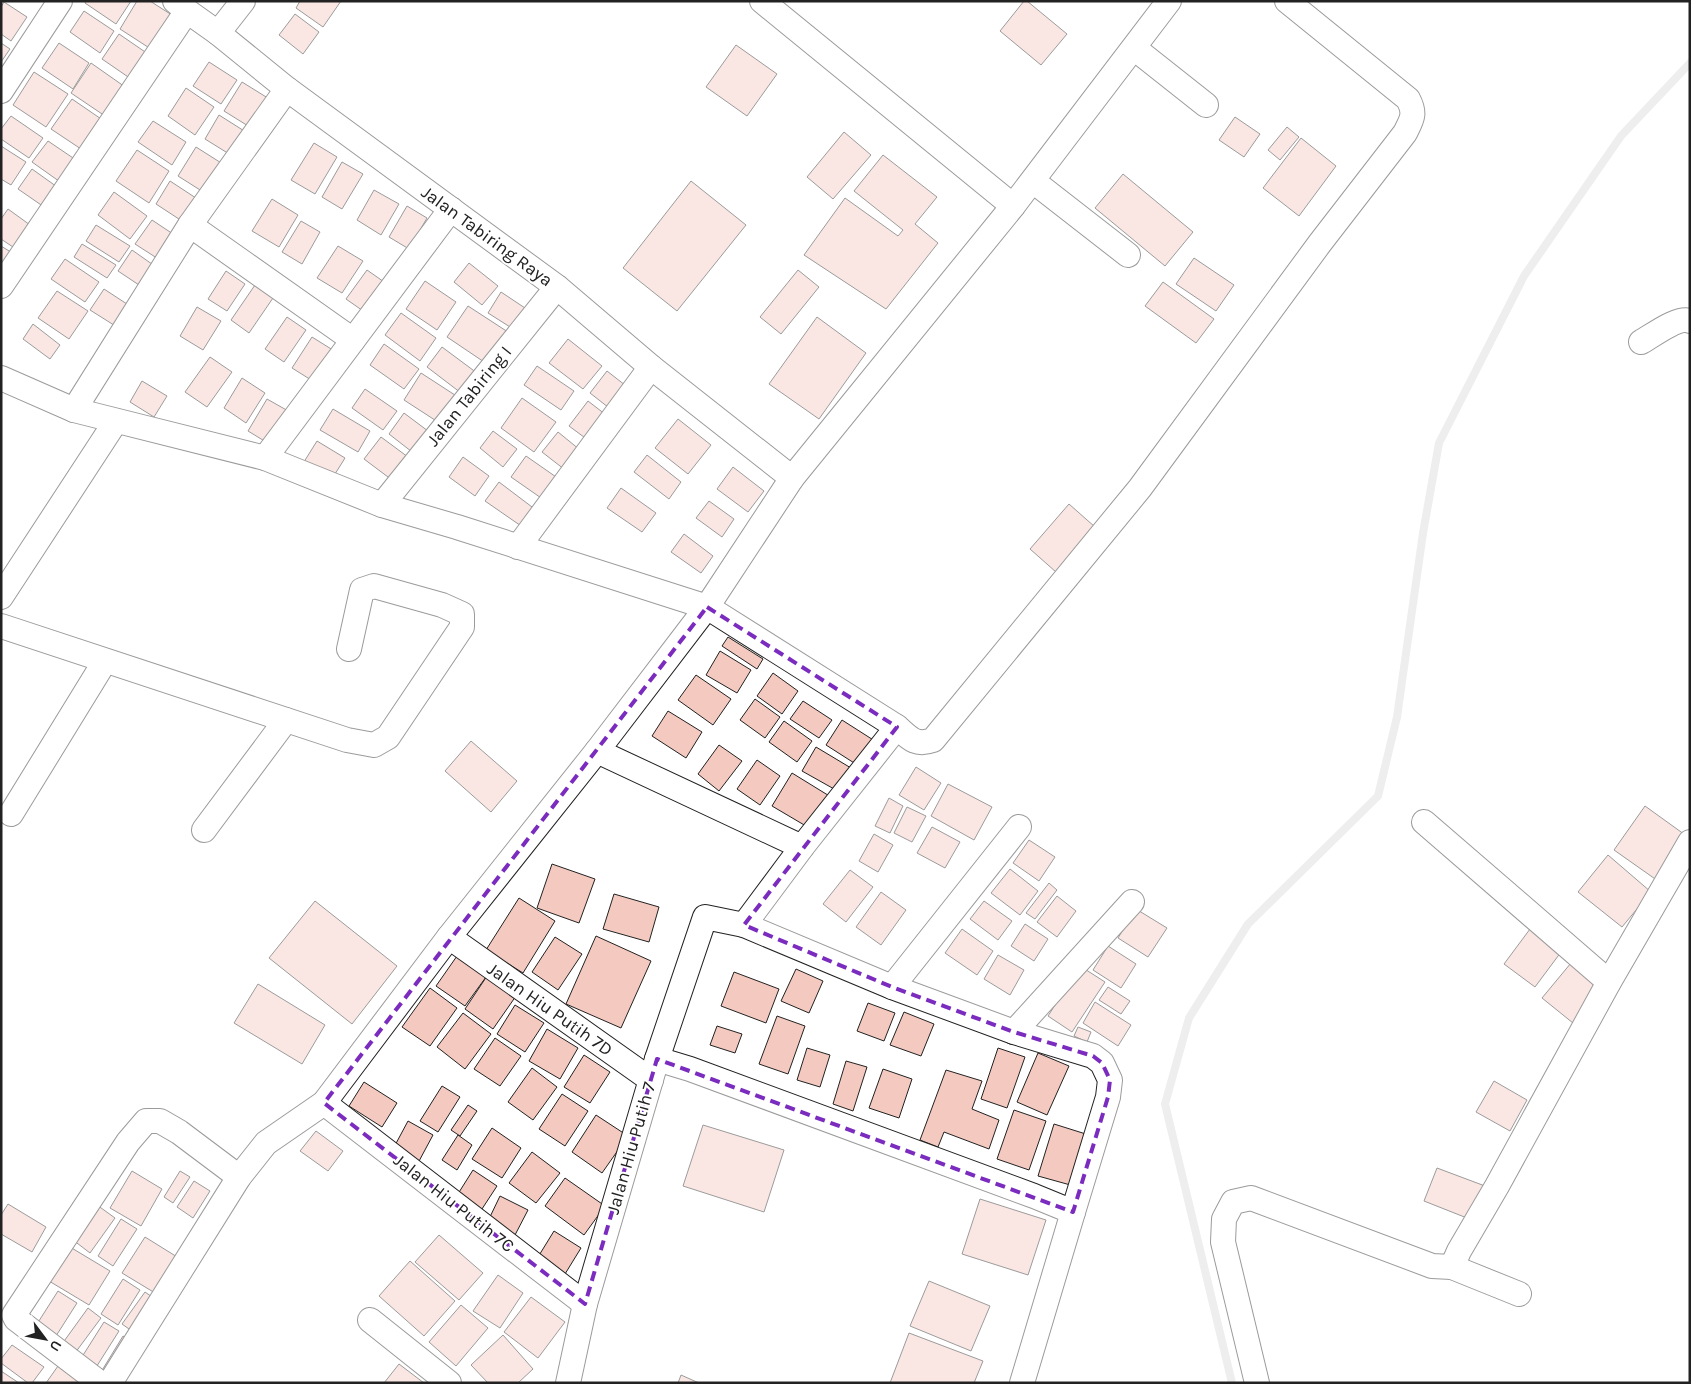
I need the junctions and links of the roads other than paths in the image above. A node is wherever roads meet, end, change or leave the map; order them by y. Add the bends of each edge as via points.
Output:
1 (60, 1) edge
2 (243, 1) edge
3 (762, 1) edge
4 (1169, 1) edge
5 (1286, 1) edge
6 (181, 6) edge
7 (218, 33) junction
8 (1134, 48) junction
9 (287, 89) junction
10 (1, 91) edge
11 (1206, 105) dead end
12 (1032, 181) junction
13 (1013, 206) junction
14 (451, 209) junction
15 (190, 225) junction
16 (1128, 255) dead end
17 (1, 286) edge
18 (557, 287) junction
19 (1690, 321) edge
20 (352, 340) junction
21 (1641, 342) dead end
22 (651, 367) junction
23 (1, 378) edge
24 (74, 410) junction
25 (116, 421) junction
26 (264, 458) junction
27 (792, 478) junction
28 (382, 505) junction
29 (518, 547) junction
30 (1, 597) edge
31 (707, 607) junction
32 (1, 626) edge
33 (349, 649) dead end
34 (105, 661) junction
35 (286, 720) junction
36 (897, 727) junction
37 (597, 751) junction
38 (11, 814) dead end
39 (1424, 822) dead end
40 (1019, 827) dead end
41 (204, 830) dead end
42 (1690, 842) edge
43 (802, 847) junction
44 (1132, 902) dead end
45 (744, 925) junction
46 (449, 938) junction
47 (1610, 982) junction
48 (892, 987) junction
49 (1014, 1032) junction
50 (654, 1069) junction
51 (324, 1103) junction
52 (239, 1177) junction
53 (1073, 1212) junction
54 (1452, 1267) junction
55 (1519, 1294) dead end
56 (585, 1304) junction
57 (370, 1320) dead end
58 (100, 1383) edge
59 (110, 1383) edge
60 (449, 1383) edge
61 (568, 1383) edge
62 (1022, 1383) edge
63 (1257, 1383) edge

1 - 10 street
2 - 7 street
3 - 13 street
4 - 8 street
5 - 36 street via 1408,99 1413,109 1405,132 1140,488 933,740 923,744 911,740
6 - 7 street, Jalan Tabiring Raya
6 - 17 street
7 - 9 street, Jalan Tabiring Raya
8 - 11 street
8 - 12 street
9 - 14 street, Jalan Tabiring Raya
9 - 15 street
12 - 13 street
12 - 16 street
13 - 27 street
14 - 18 street, Jalan Tabiring Raya
14 - 20 street
15 - 20 street
15 - 24 street
18 - 22 street, Jalan Tabiring Raya
18 - 28 street, Jalan Tabiring I
19 - 21 street via 1679,320
20 - 26 street
22 - 27 street, Jalan Tabiring Raya
22 - 29 street
23 - 24 street
24 - 25 street
25 - 26 street
25 - 30 street
26 - 28 street
27 - 31 street
28 - 29 street
29 - 31 street
31 - 36 street
31 - 37 street
32 - 34 street
33 - 35 street via 362,590 374,586 442,605 462,614 462,627 388,737 374,745 346,740
34 - 35 street
34 - 38 street
35 - 41 street
36 - 43 street
37 - 43 street
37 - 46 street
39 - 47 street
40 - 48 street
42 - 47 street
43 - 45 street
44 - 49 street
45 - 48 street
45 - 50 street, Jalan Hiu Putih 7 via 705,917
46 - 50 street, Jalan Hiu Putih 7D
46 - 51 street
47 - 54 street
48 - 49 street
49 - 53 street via 1093,1056 1102,1063 1110,1080 1108,1097
50 - 53 street, Jalan Hiu Putih 7D via 709,1075
50 - 56 street, Jalan Hiu Putih 7
51 - 52 street via 266,1143
51 - 56 street, Jalan Hiu Putih 7C
52 - 58 street via 160,1121 146,1121 123,1150 14,1315
52 - 59 street
53 - 62 street
54 - 55 street
54 - 63 street via 1432,1266 1251,1198 1233,1202 1224,1219 1223,1242
56 - 61 street, Jalan Hiu Putih 7
57 - 60 street

